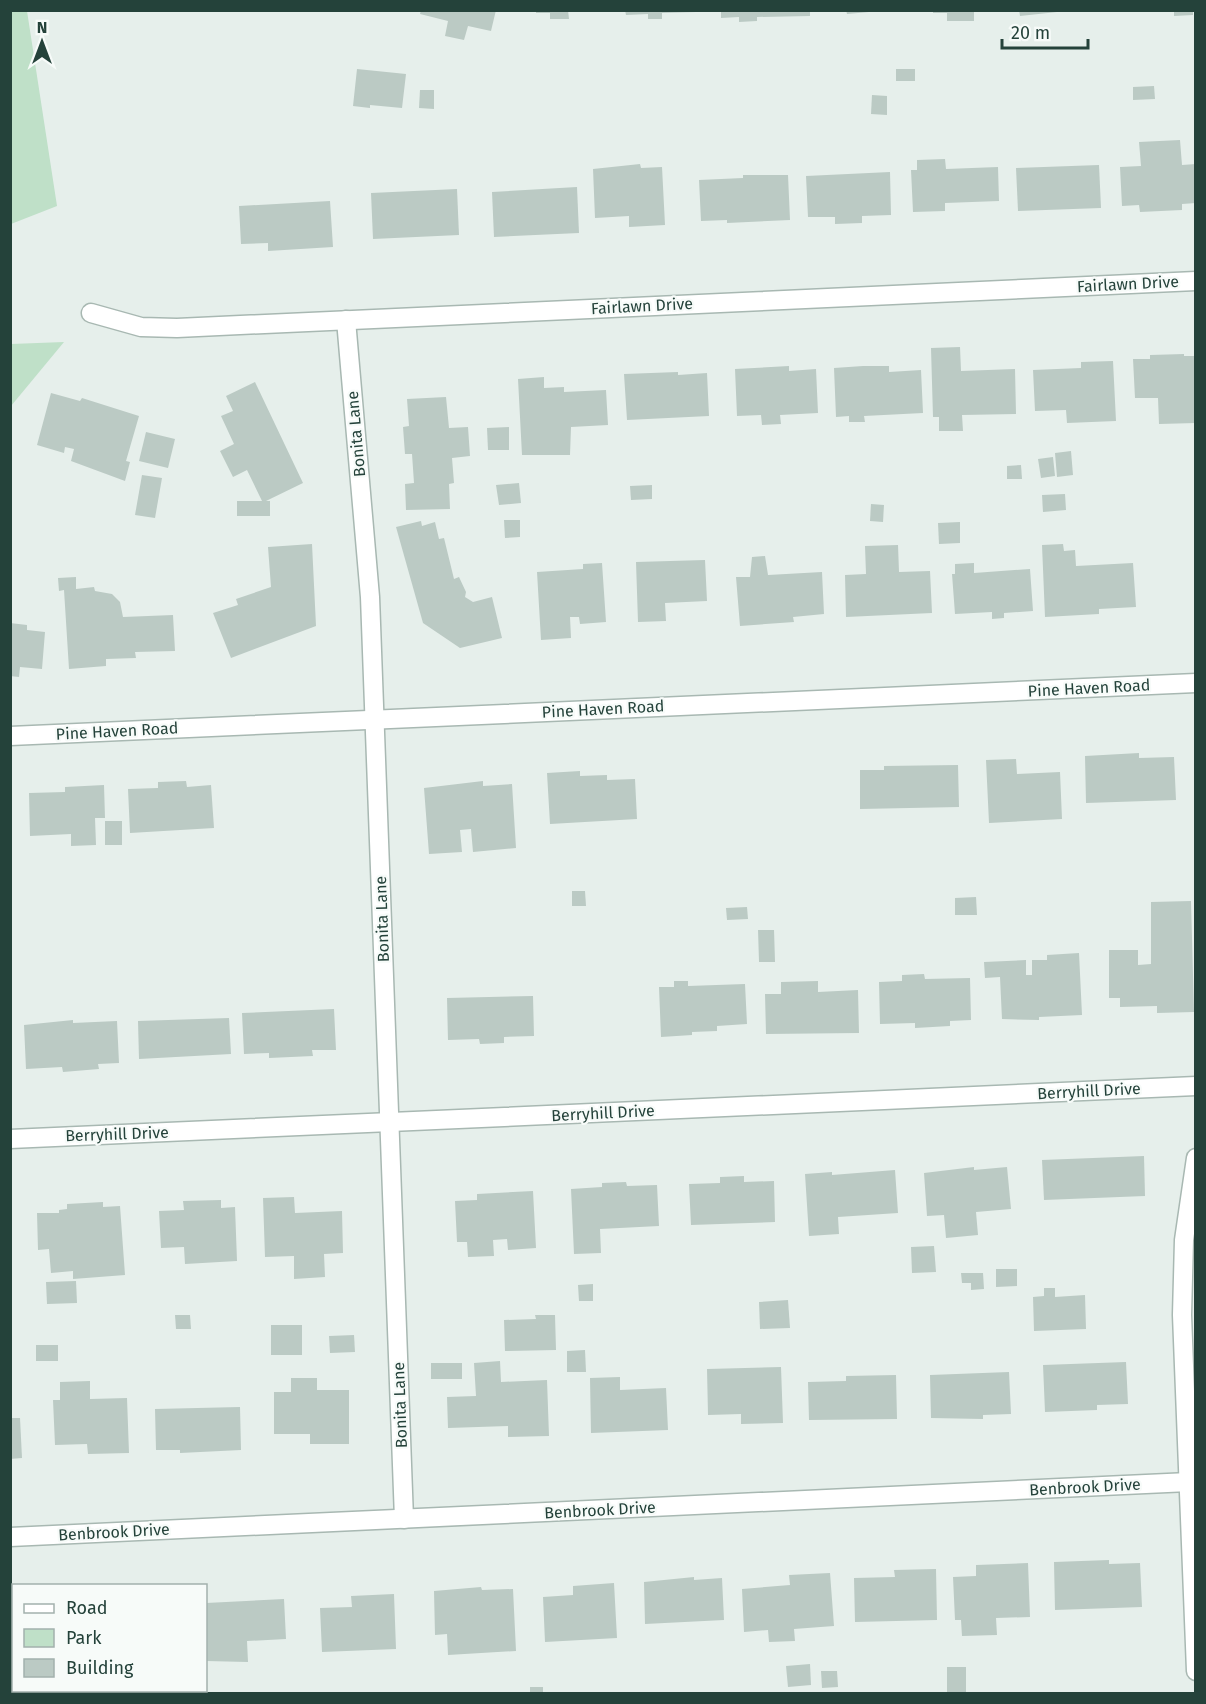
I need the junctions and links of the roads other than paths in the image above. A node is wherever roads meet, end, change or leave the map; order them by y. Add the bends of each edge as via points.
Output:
1 (1196, 281) edge
2 (91, 313) dead end
3 (346, 320) junction
4 (1196, 683) edge
5 (376, 719) junction
6 (10, 736) edge
7 (1196, 1086) edge
8 (388, 1123) junction
9 (10, 1139) edge
10 (1196, 1158) edge
11 (1189, 1482) junction
12 (404, 1519) junction
13 (10, 1537) edge
14 (1196, 1671) edge

1 - 3 street, Fairlawn Drive
2 - 3 street, Fairlawn Drive via 141,327 177,328
3 - 5 street, Bonita Lane via 368,561
4 - 5 street, Pine Haven Road
5 - 6 street, Pine Haven Road
5 - 8 street, Bonita Lane
7 - 8 street, Berryhill Drive
8 - 9 street, Berryhill Drive
8 - 12 street, Bonita Lane
10 - 11 street via 1186,1208 1183,1267
11 - 12 street, Benbrook Drive
11 - 14 street
12 - 13 street, Benbrook Drive

